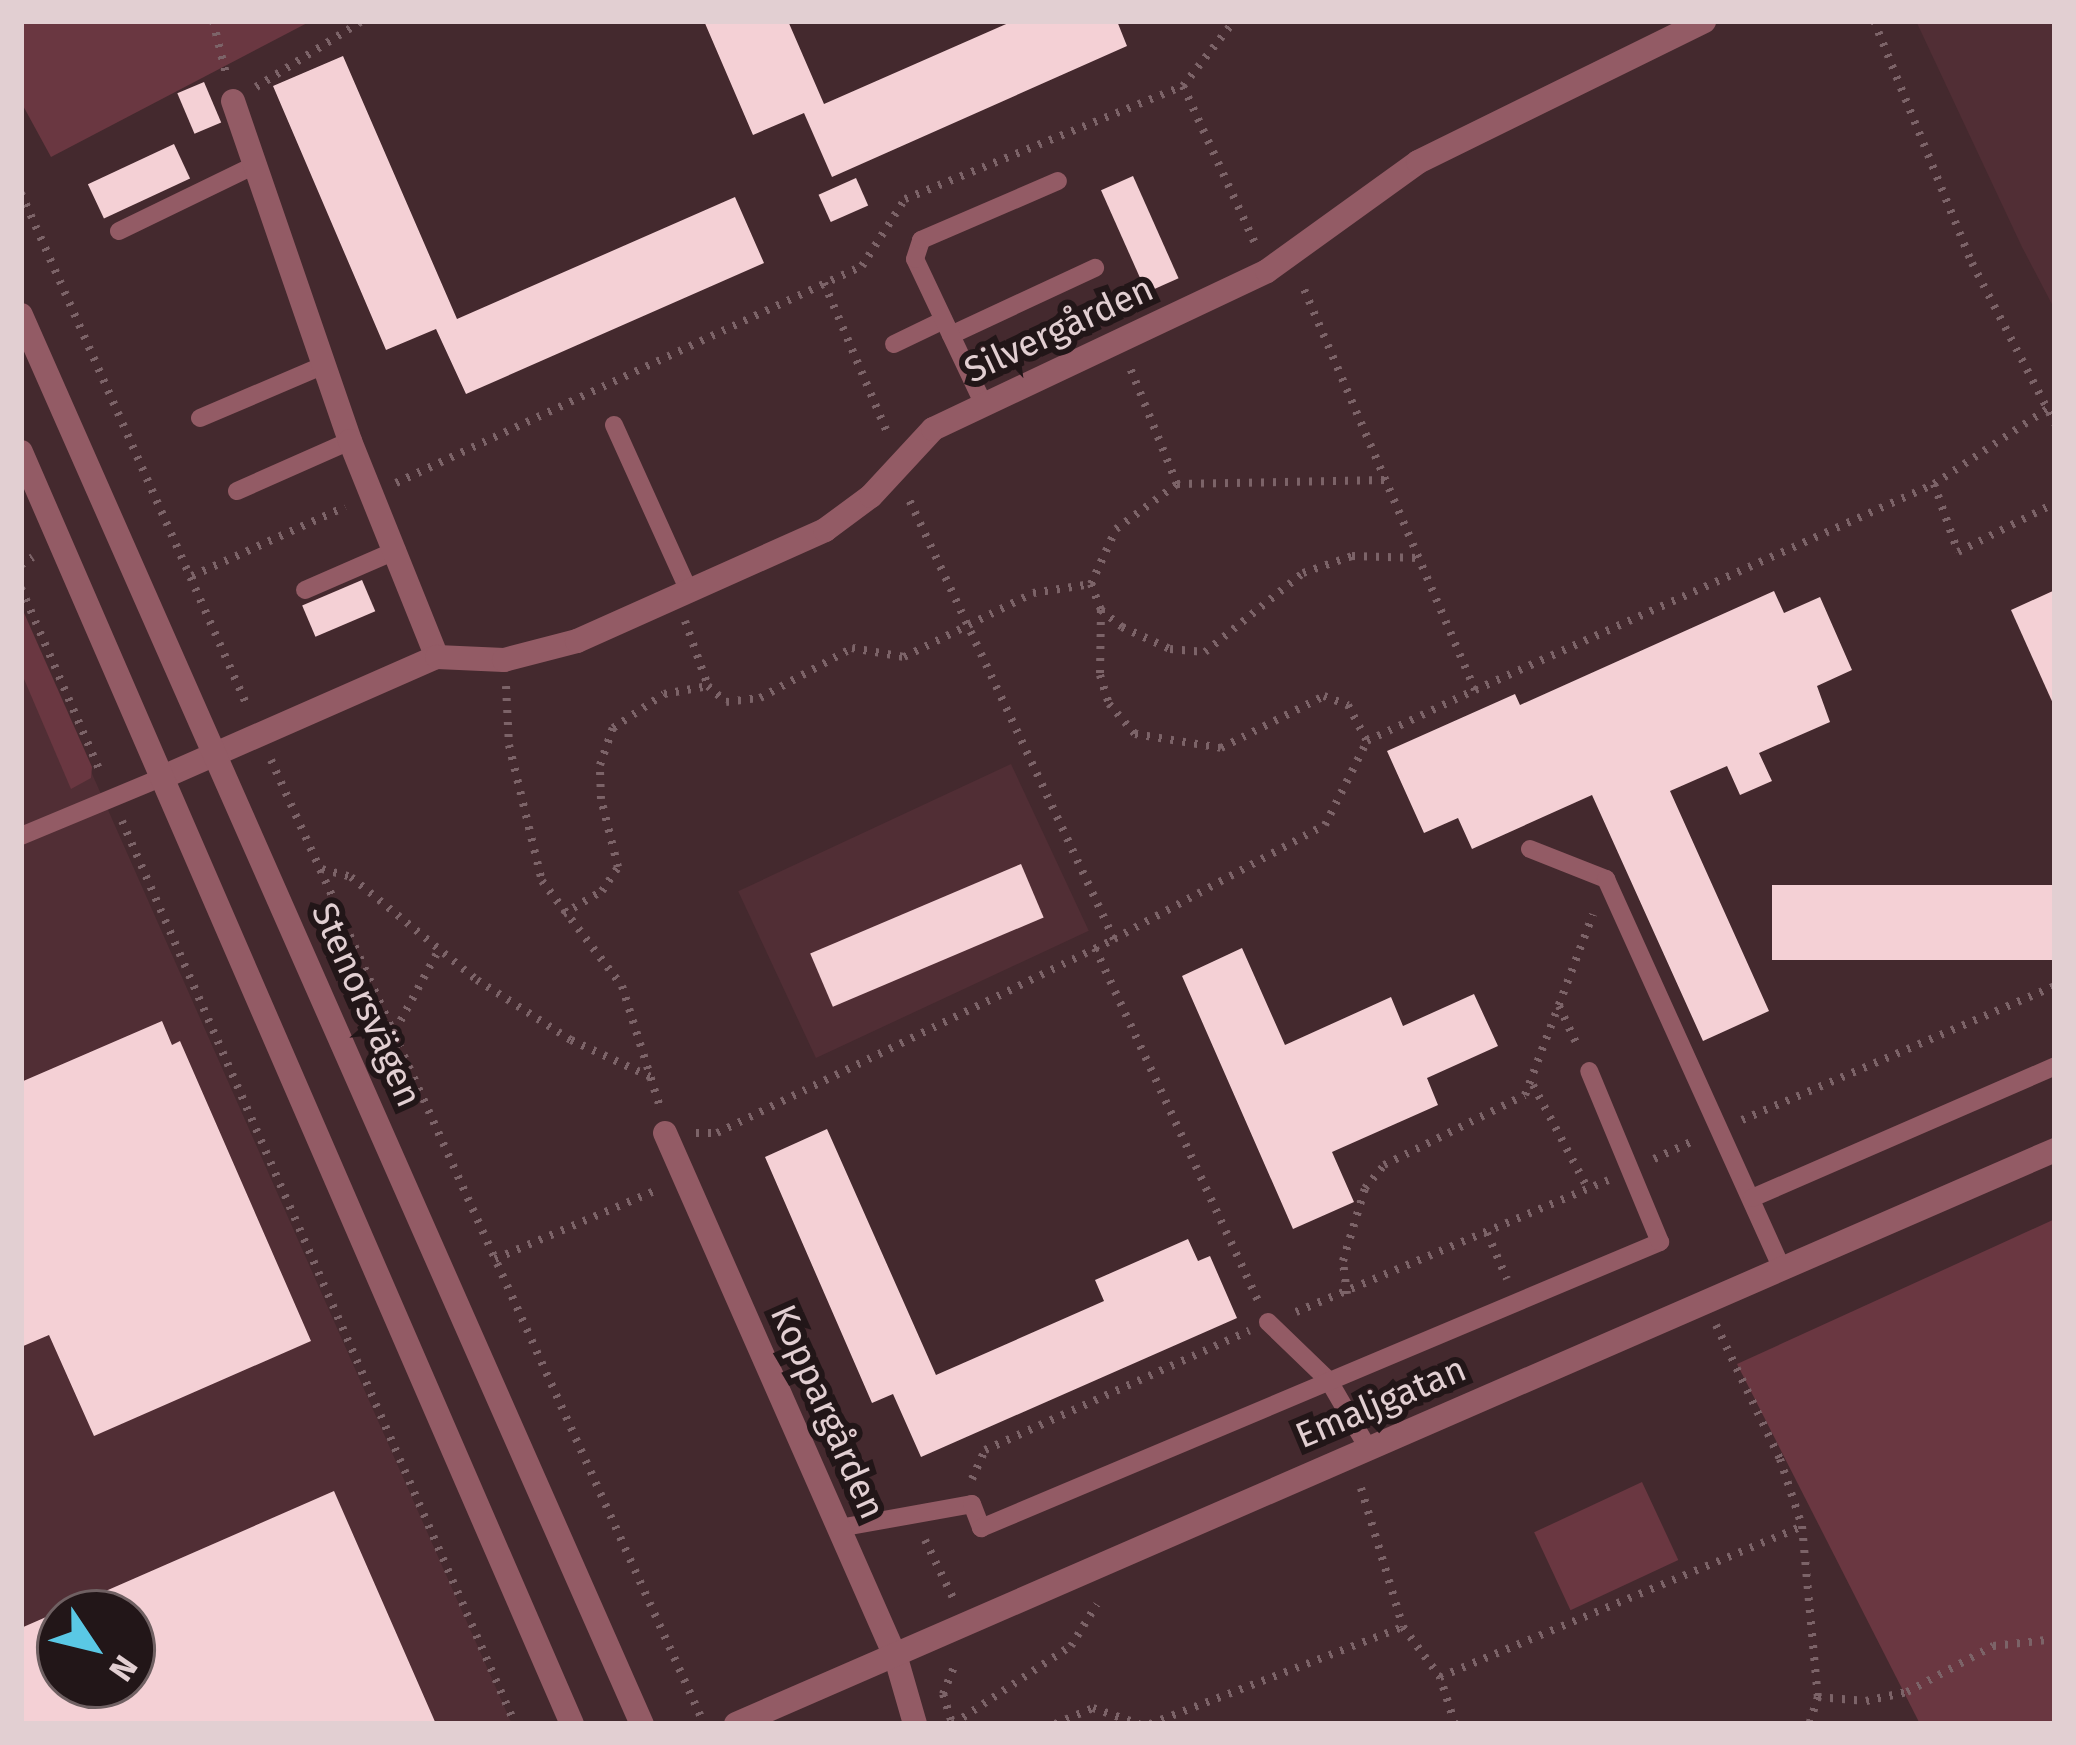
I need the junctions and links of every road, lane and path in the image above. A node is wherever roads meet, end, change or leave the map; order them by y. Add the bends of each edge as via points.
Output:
1 (213, 21) edge
2 (362, 21) edge
3 (1234, 21) edge
4 (1704, 21) edge
5 (1874, 21) edge
6 (1183, 86) junction
7 (233, 101) junction
8 (255, 165) junction
9 (1058, 181) dead end
10 (21, 193) edge
11 (25, 211) edge
12 (118, 232) dead end
13 (1288, 254) junction
14 (1095, 268) dead end
15 (1267, 271) junction
16 (824, 283) junction
17 (21, 315) edge
18 (947, 327) junction
19 (1119, 341) junction
20 (894, 344) dead end
21 (323, 364) junction
22 (984, 405) junction
23 (2051, 407) edge
24 (200, 418) dead end
25 (2055, 424) edge
26 (614, 425) dead end
27 (350, 441) junction
28 (21, 452) edge
29 (901, 464) junction
30 (1385, 480) junction
31 (1177, 484) junction
32 (1934, 484) junction
33 (237, 491) dead end
34 (376, 493) junction
35 (2055, 503) edge
36 (398, 550) junction
37 (1418, 558) junction
38 (192, 576) junction
39 (1091, 584) junction
40 (21, 588) edge
41 (305, 590) dead end
42 (682, 594) junction
43 (1101, 610) junction
44 (963, 622) junction
45 (437, 657) junction
46 (504, 660) junction
47 (708, 686) junction
48 (1475, 689) junction
49 (259, 734) junction
50 (1367, 741) junction
51 (216, 753) junction
52 (163, 777) junction
53 (111, 796) junction
54 (21, 836) edge
55 (1530, 849) dead end
56 (320, 869) junction
57 (1606, 879) junction
58 (563, 914) junction
59 (1114, 939) junction
60 (1095, 948) junction
61 (438, 951) junction
62 (2055, 986) edge
63 (1559, 1005) junction
64 (394, 1033) junction
65 (2055, 1066) edge
66 (1589, 1071) joint
67 (655, 1078) junction
68 (1533, 1084) junction
69 (1723, 1128) junction
70 (665, 1133) junction
71 (2055, 1150) edge
72 (1646, 1163) dead end
73 (1626, 1172) dead end
74 (685, 1178) junction
75 (1588, 1189) junction
76 (1752, 1198) junction
77 (1487, 1233) junction
78 (495, 1259) junction
79 (1782, 1269) junction
80 (1347, 1294) junction
81 (1518, 1302) junction
82 (1705, 1302) junction
83 (1268, 1322) junction
84 (1740, 1322) dead end
85 (1719, 1331) junction
86 (1698, 1340) dead end
87 (1329, 1381) junction
88 (1368, 1448) junction
89 (1382, 1479) dead end
90 (1360, 1488) junction
91 (963, 1492) dead end
92 (1340, 1497) dead end
93 (1802, 1526) junction
94 (839, 1528) junction
95 (919, 1528) dead end
96 (1110, 1598) dead end
97 (965, 1623) junction
98 (1402, 1627) junction
99 (2055, 1639) edge
100 (896, 1658) junction
101 (1440, 1677) junction
102 (1818, 1697) junction
103 (950, 1723) edge
104 (515, 1724) edge
105 (572, 1724) edge
106 (642, 1724) edge
107 (704, 1724) edge
108 (736, 1724) edge
109 (915, 1724) edge
110 (1055, 1724) edge
111 (1139, 1724) edge
112 (1150, 1724) edge
113 (1456, 1724) edge
114 (1809, 1724) edge

1 - 7 path
2 - 7 path
3 - 6 path
4 - 13 street, Silvergården via 1418,162
5 - 23 path via 1972,263
6 - 15 path
6 - 16 path via 905,199 862,266
7 - 8 street
8 - 12 lane
8 - 21 street
9 - 18 lane via 921,240 915,259
10 - 11 path
11 - 38 path
13 - 15 street, Silvergården
13 - 30 path
14 - 18 lane
15 - 19 street, Silvergården
16 - 29 path
16 - 34 path
17 - 51 street, Stenorsvägen
18 - 20 lane
18 - 22 lane
19 - 22 street, Silvergården
19 - 31 path
21 - 24 lane
21 - 27 street
22 - 29 street, Silvergården via 933,429
23 - 25 path
23 - 32 path
26 - 42 lane
27 - 33 lane
27 - 34 street
28 - 52 street
29 - 42 street, Silvergården via 825,530
29 - 44 path via 910,511
30 - 31 path
30 - 37 path
31 - 39 path via 1116,529
32 - 35 path via 1958,552
32 - 48 path
34 - 36 street
34 - 38 path
36 - 41 lane
36 - 45 street
37 - 43 path via 1352,556 1304,573 1205,652 1170,649
37 - 48 path
38 - 49 path
39 - 43 path
39 - 44 path via 1033,593
40 - 53 path
42 - 46 street, Silvergården via 577,641
42 - 47 path
43 - 50 path via 1100,675 1109,704 1136,734 1221,748 1324,696 1348,704
44 - 47 path via 904,656 852,648 760,698 726,702
44 - 59 path
45 - 46 street, Silvergården
45 - 49 street, Silvergården
46 - 58 path via 524,812 542,881
47 - 58 path via 664,694 613,728 600,765 601,800 618,867 602,891
48 - 50 path
49 - 51 street, Silvergården
49 - 56 path
50 - 59 path via 1324,825
51 - 52 street, Silvergården
51 - 106 street, Stenorsvägen
52 - 53 lane
52 - 105 street
53 - 54 lane
53 - 104 path
55 - 57 lane
56 - 61 path via 351,877
56 - 64 path
57 - 63 path
57 - 69 lane
58 - 67 path via 622,986
59 - 60 path
60 - 70 path via 717,1133
60 - 83 path
61 - 64 path
61 - 67 path via 571,1040
62 - 69 path
63 - 66 path
63 - 68 path
64 - 78 path
65 - 76 lane
66 - 81 lane via 1660,1242
67 - 70 path
68 - 75 path
68 - 80 path via 1375,1173 1343,1261
69 - 72 path
69 - 76 lane
70 - 74 street, Koppargården
71 - 79 street, Emaljgatan
73 - 75 path
74 - 78 path
74 - 94 street, Koppargården
75 - 77 path
76 - 79 lane
77 - 80 path
77 - 81 path
78 - 107 path
79 - 82 street, Emaljgatan
80 - 83 path
81 - 87 lane
82 - 85 path
82 - 88 street, Emaljgatan
83 - 87 lane
83 - 91 path via 985,1450
84 - 85 path
85 - 86 path
85 - 93 path
87 - 88 lane
87 - 94 lane via 981,1528 972,1504
88 - 97 street, Emaljgatan
89 - 90 path
90 - 92 path
90 - 98 path
93 - 101 path
93 - 102 path
94 - 100 street, Koppargården
95 - 97 path
96 - 103 path via 1089,1608 1071,1646
97 - 100 street, Emaljgatan
97 - 103 path via 977,1646 952,1664 943,1694
98 - 101 path
98 - 112 path
99 - 102 path via 1993,1646 1906,1692 1866,1701
100 - 108 street, Emaljgatan
100 - 109 street, Koppargården
101 - 113 path
102 - 114 path
110 - 111 path via 1094,1708

